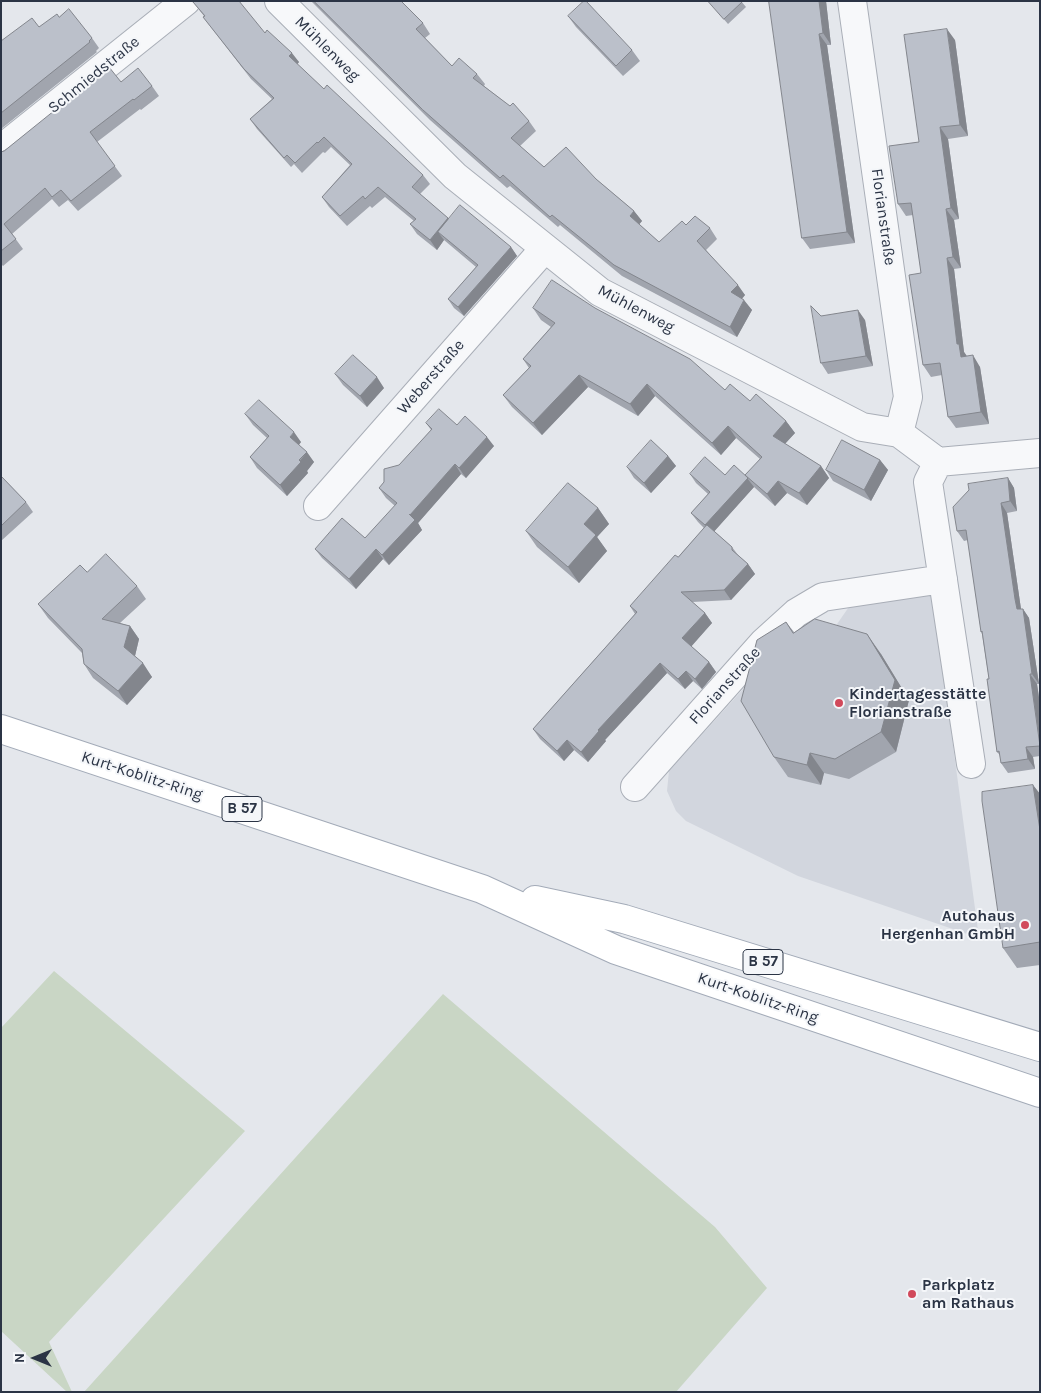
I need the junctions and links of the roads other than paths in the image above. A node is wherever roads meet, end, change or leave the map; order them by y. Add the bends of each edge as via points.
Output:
1 (186, 1) edge
2 (278, 1) edge
3 (852, 1) edge
4 (1, 149) edge
5 (545, 248) junction
6 (899, 433) junction
7 (1040, 453) edge
8 (938, 462) junction
9 (318, 506) dead end
10 (943, 579) junction
11 (1, 729) edge
12 (972, 764) dead end
13 (635, 787) dead end
14 (482, 889) junction
15 (1040, 1047) edge
16 (1040, 1093) edge

1 - 4 street, Schmiedstraße
2 - 5 street, Mühlenweg via 455,176
3 - 6 street, Florianstraße via 908,397
5 - 6 street, Mühlenweg via 600,292 862,427
5 - 9 street, Weberstraße
6 - 8 street, Mühlenweg
7 - 8 street
8 - 10 street via 928,482
10 - 12 street
10 - 13 street, Florianstraße via 823,597 796,613 764,642
11 - 14 main road, Kurt-Koblitz-Ring / B 57
14 - 15 main road, Kurt-Koblitz-Ring / B 57 via 624,919
14 - 16 main road, Kurt-Koblitz-Ring / B 57 via 616,950

